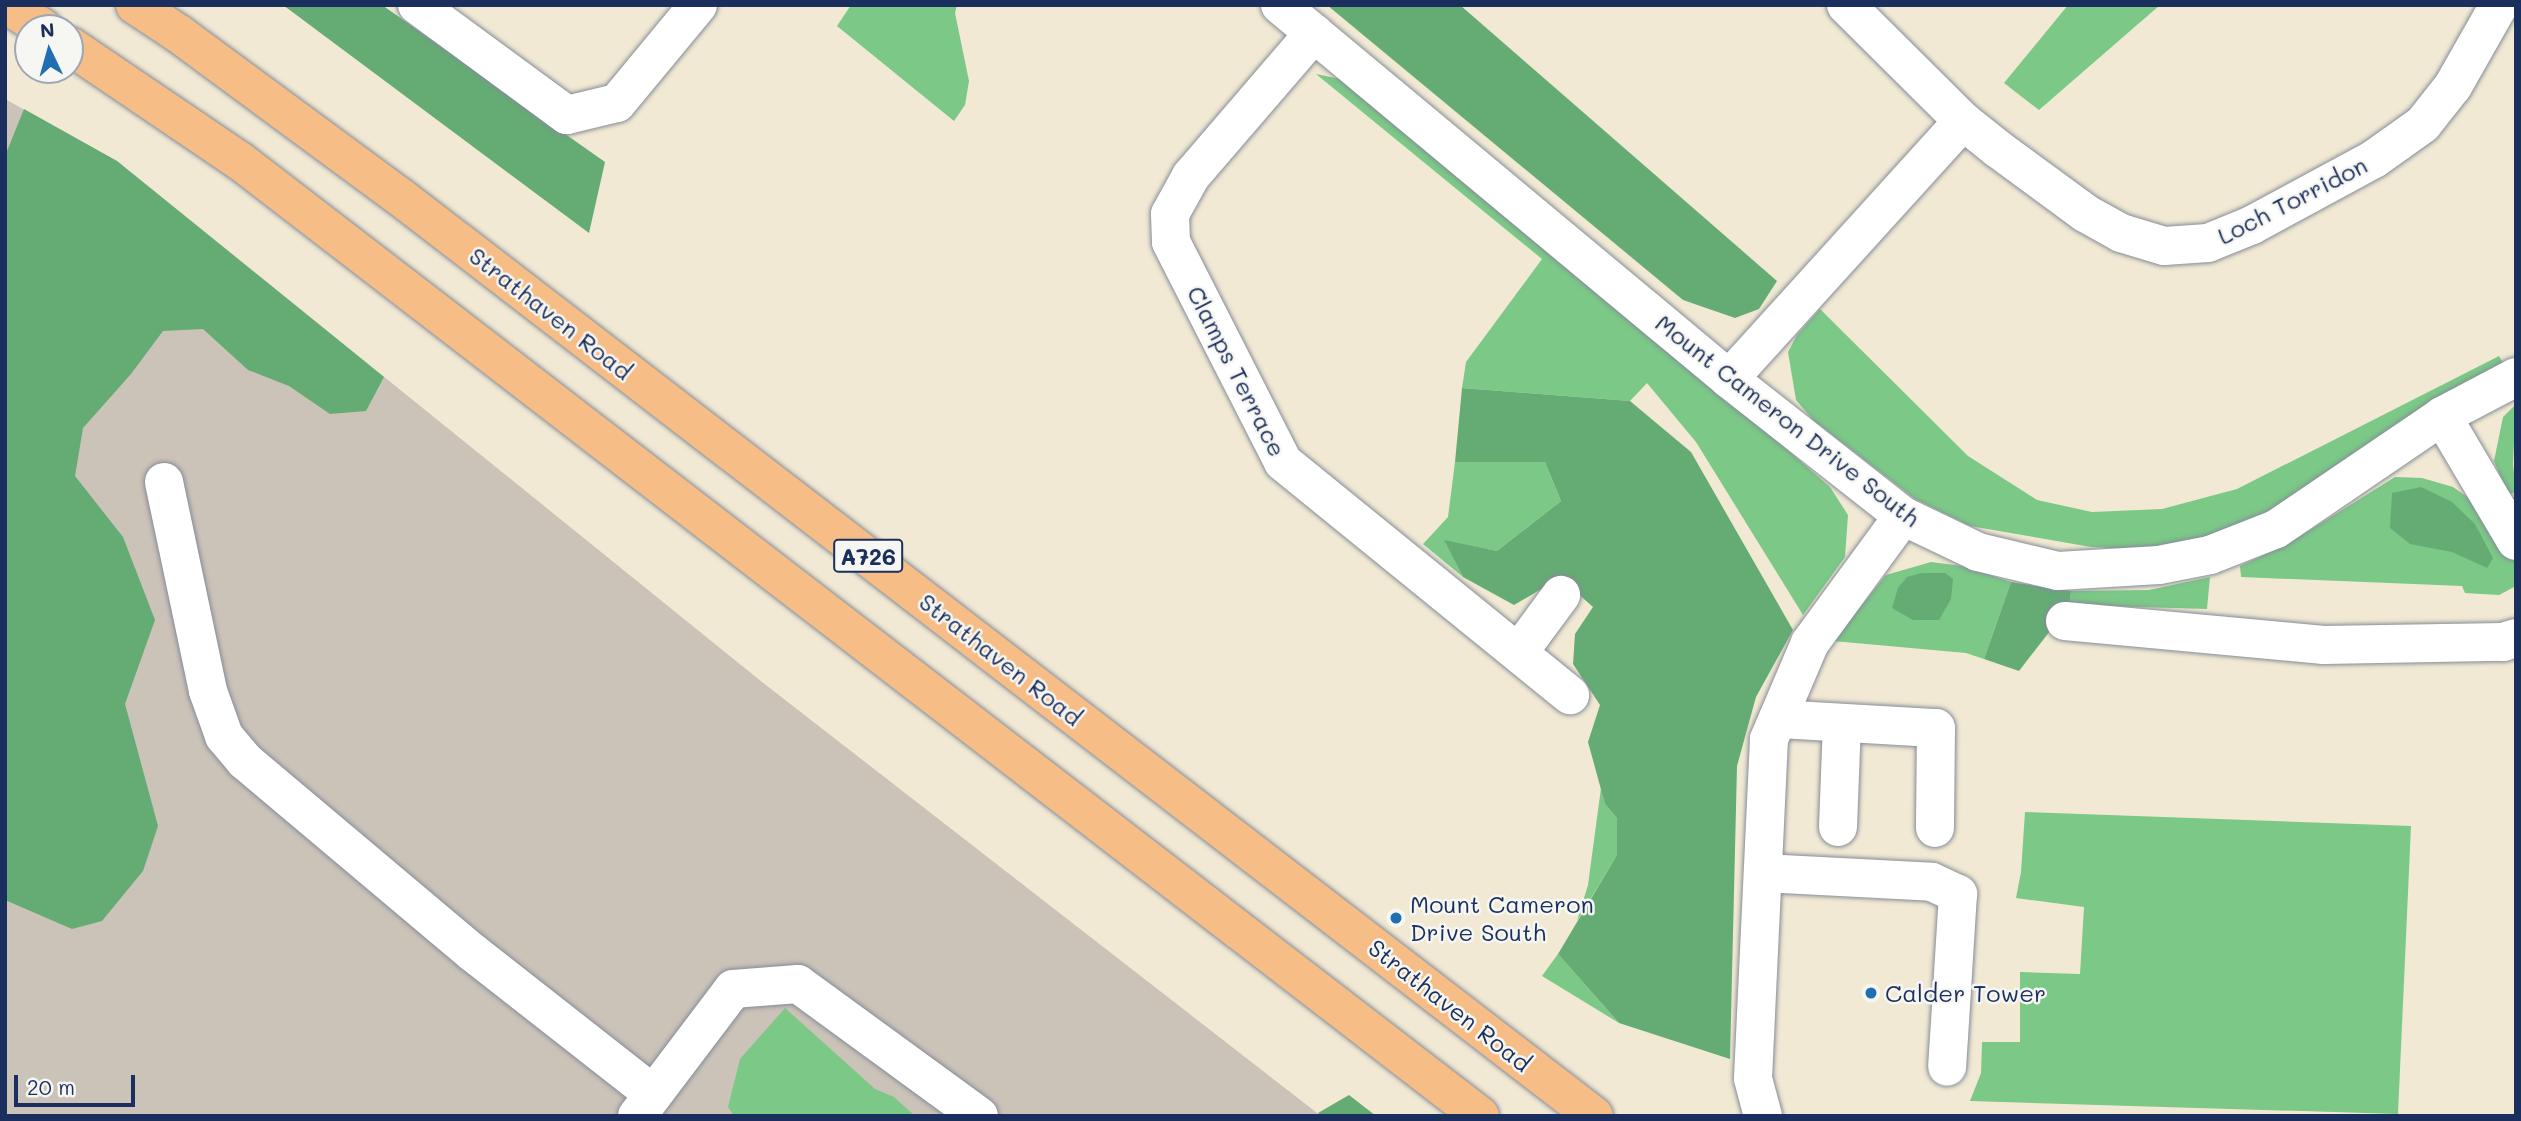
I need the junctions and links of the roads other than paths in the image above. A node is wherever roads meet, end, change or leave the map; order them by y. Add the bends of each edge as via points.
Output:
1 (135, 5) edge
2 (417, 5) edge
3 (698, 5) edge
4 (1280, 5) edge
5 (1846, 5) edge
6 (2499, 5) edge
7 (1314, 33) junction
8 (84, 56) edge
9 (1963, 121) junction
10 (2516, 377) edge
11 (1729, 379) junction
12 (2442, 416) junction
13 (164, 482) dead end
14 (1903, 516) junction
15 (2516, 541) edge
16 (1561, 596) dead end
17 (2066, 621) dead end
18 (2516, 638) edge
19 (1519, 652) junction
20 (1570, 695) dead end
21 (1778, 719) junction
22 (1842, 723) junction
23 (1838, 827) dead end
24 (1935, 828) dead end
25 (1763, 873) junction
26 (1947, 1067) dead end
27 (645, 1105) edge
28 (979, 1116) edge
29 (1480, 1116) edge
30 (1594, 1116) edge
31 (1763, 1116) edge

1 - 30 main road, Strathaven Road / A726 via 399,196
2 - 3 street via 567,115 617,103
4 - 7 street, Mount Cameron Drive South
5 - 9 street, Loch Torridon
6 - 9 street, Loch Torridon via 2453,86 2423,124 2374,159 2252,225 2208,243 2164,246 2121,233 2085,213
7 - 11 street, Mount Cameron Drive South
7 - 19 street, Clamps Terrace via 1191,176 1170,214 1171,242 1283,462
8 - 29 main road, A726 via 240,161
9 - 11 street
10 - 12 street, Mount Cameron Drive South
11 - 14 street, Mount Cameron Drive South
12 - 14 street, Mount Cameron Drive South via 2276,529 2210,555 2159,565 2058,571 1978,552
12 - 15 street
13 - 27 street via 208,691 224,736 245,761
14 - 21 street via 1810,643
16 - 19 street
17 - 18 street via 2324,645 2503,642
19 - 20 street, Clamps Terrace
21 - 22 street
21 - 25 street via 1769,739
22 - 23 street
22 - 24 street via 1936,728
25 - 26 street via 1932,882 1958,894
25 - 31 street via 1753,1078
27 - 28 street via 733,989 797,984

